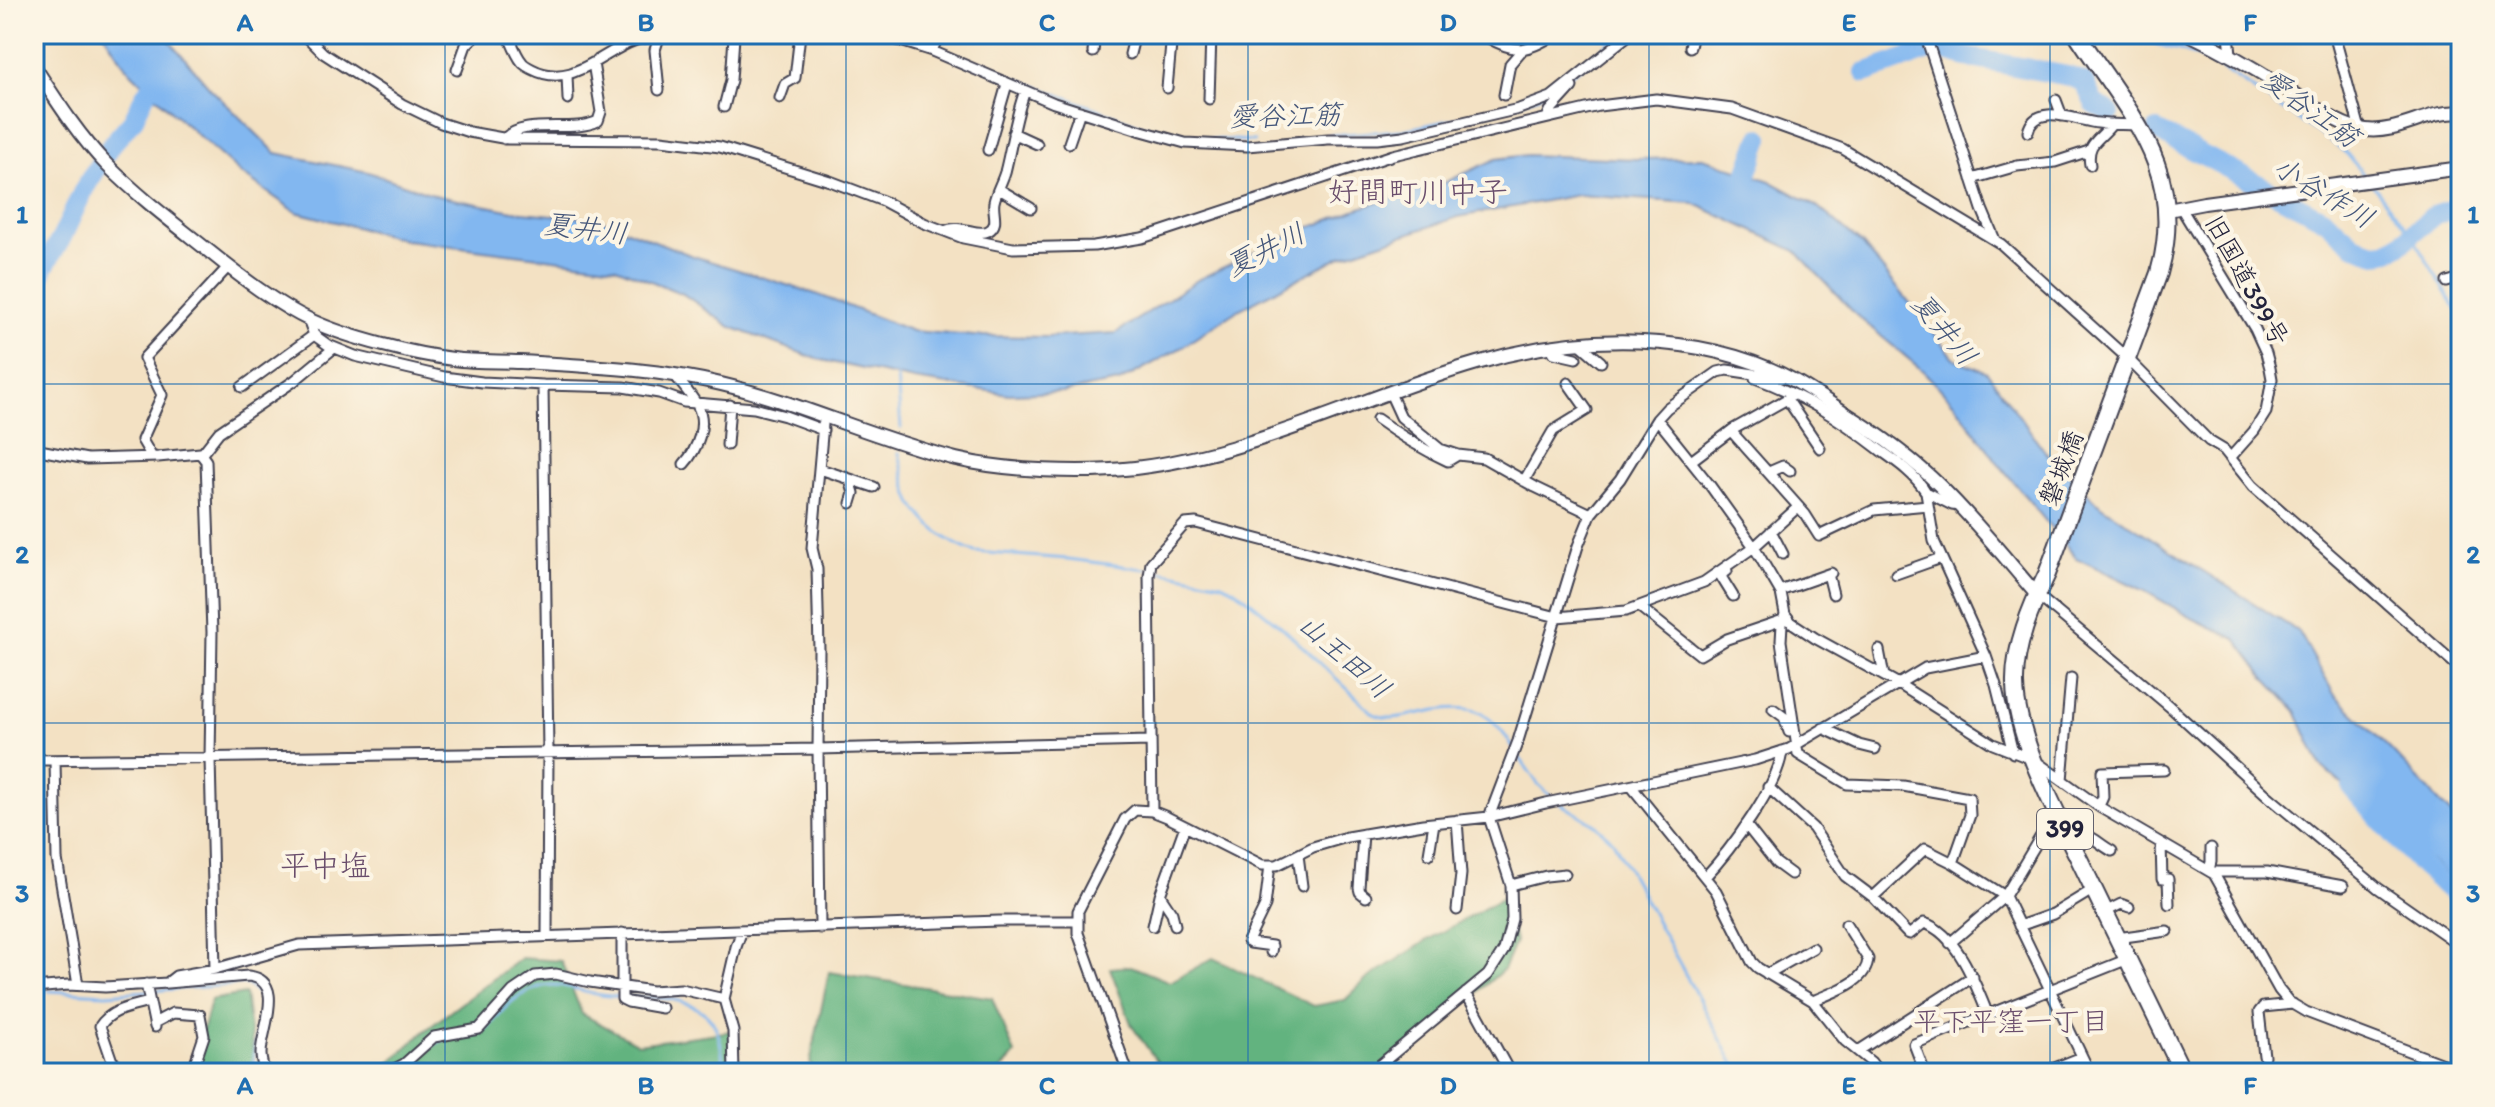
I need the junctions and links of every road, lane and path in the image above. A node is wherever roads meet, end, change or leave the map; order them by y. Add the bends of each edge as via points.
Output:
1 (304, 34) edge
2 (477, 34) edge
3 (508, 34) edge
4 (660, 34) edge
5 (704, 34) edge
6 (736, 34) edge
7 (800, 34) edge
8 (813, 34) edge
9 (855, 34) edge
10 (879, 34) edge
11 (1095, 34) edge
12 (1135, 34) edge
13 (1172, 34) edge
14 (1211, 34) edge
15 (1555, 34) edge
16 (1630, 34) edge
17 (1693, 34) edge
18 (1925, 34) edge
19 (2077, 34) edge
20 (2189, 34) edge
21 (2229, 34) edge
22 (2334, 34) edge
23 (1487, 37) dead end
24 (313, 39) edge
25 (936, 42) edge
26 (1690, 47) dead end
27 (1523, 49) junction
28 (1093, 52) dead end
29 (1130, 54) dead end
30 (2231, 54) junction
31 (593, 63) junction
32 (34, 66) edge
33 (457, 70) dead end
34 (567, 75) junction
35 (1575, 80) junction
36 (1007, 84) junction
37 (1167, 88) dead end
38 (659, 90) dead end
39 (1025, 91) junction
40 (1504, 95) dead end
41 (780, 98) dead end
42 (568, 99) dead end
43 (1209, 99) dead end
44 (2056, 100) dead end
45 (724, 107) dead end
46 (1080, 111) junction
47 (2461, 113) edge
48 (2062, 116) junction
49 (1547, 118) junction
50 (2112, 124) junction
51 (2137, 125) junction
52 (2360, 129) junction
53 (2028, 132) dead end
54 (1013, 133) junction
55 (504, 139) junction
56 (1069, 143) dead end
57 (1037, 144) dead end
58 (988, 150) dead end
59 (2089, 151) junction
60 (2090, 165) dead end
61 (2461, 168) edge
62 (1972, 179) junction
63 (999, 189) junction
64 (1031, 208) dead end
65 (2175, 209) junction
66 (945, 231) junction
67 (1995, 240) junction
68 (228, 267) junction
69 (2461, 278) edge
70 (2447, 282) dead end
71 (308, 319) junction
72 (314, 335) junction
73 (1579, 342) junction
74 (1550, 346) junction
75 (334, 348) junction
76 (1576, 358) dead end
77 (2127, 358) junction
78 (1601, 362) dead end
79 (1741, 372) junction
80 (674, 374) junction
81 (1792, 379) junction
82 (1568, 383) dead end
83 (543, 385) junction
84 (242, 387) dead end
85 (1390, 393) junction
86 (697, 404) junction
87 (730, 405) junction
88 (824, 415) junction
89 (1377, 419) dead end
90 (1657, 419) junction
91 (823, 430) junction
92 (1731, 431) junction
93 (727, 445) dead end
94 (1820, 448) dead end
95 (34, 449) edge
96 (201, 455) junction
97 (1458, 455) junction
98 (152, 457) junction
99 (2230, 458) junction
100 (1691, 461) junction
101 (684, 464) dead end
102 (820, 469) junction
103 (1790, 471) dead end
104 (1769, 472) junction
105 (850, 480) junction
106 (1524, 481) junction
107 (874, 487) dead end
108 (1926, 492) junction
109 (851, 503) dead end
110 (1928, 505) junction
111 (1960, 506) junction
112 (1798, 507) junction
113 (1591, 514) junction
114 (1771, 531) junction
115 (1756, 550) junction
116 (1783, 554) dead end
117 (1941, 558) junction
118 (1896, 574) dead end
119 (1780, 591) junction
120 (1833, 594) dead end
121 (2037, 595) junction
122 (1733, 596) dead end
123 (1641, 608) junction
124 (1557, 617) junction
125 (1784, 617) junction
126 (1879, 650) dead end
127 (1986, 656) junction
128 (2461, 669) edge
129 (1884, 676) junction
130 (2071, 678) dead end
131 (1897, 683) junction
132 (1773, 709) dead end
133 (1823, 728) junction
134 (1150, 741) junction
135 (1790, 748) junction
136 (818, 749) junction
137 (1875, 749) dead end
138 (548, 752) junction
139 (2013, 753) junction
140 (210, 758) junction
141 (34, 760) edge
142 (55, 760) junction
143 (2034, 760) junction
144 (2164, 770) dead end
145 (2062, 780) junction
146 (1631, 786) junction
147 (1768, 787) junction
148 (2099, 806) junction
149 (1152, 811) junction
150 (1489, 817) junction
151 (1457, 820) junction
152 (1434, 823) junction
153 (1746, 825) junction
154 (1185, 826) junction
155 (2066, 830) junction
156 (1363, 834) junction
157 (2161, 843) junction
158 (2211, 848) dead end
159 (2112, 851) dead end
160 (1429, 854) dead end
161 (1298, 855) junction
162 (1953, 863) junction
163 (1270, 865) junction
164 (2210, 871) junction
165 (1565, 874) dead end
166 (1791, 874) dead end
167 (1705, 877) junction
168 (1511, 885) junction
169 (1302, 886) dead end
170 (2343, 886) dead end
171 (2094, 889) junction
172 (1160, 895) junction
173 (2005, 896) junction
174 (1366, 897) dead end
175 (1873, 897) junction
176 (2169, 904) dead end
177 (2129, 907) dead end
178 (1457, 910) dead end
179 (2105, 912) junction
180 (1078, 921) junction
181 (1846, 924) dead end
182 (1175, 925) dead end
183 (1153, 926) dead end
184 (2019, 926) junction
185 (820, 928) junction
186 (742, 930) junction
187 (2167, 931) dead end
188 (622, 933) junction
189 (547, 935) junction
190 (2117, 938) junction
191 (1950, 943) junction
192 (2461, 946) edge
193 (1813, 948) dead end
194 (1271, 952) dead end
195 (2128, 959) junction
196 (215, 969) junction
197 (1767, 974) junction
198 (1973, 977) junction
199 (167, 983) junction
200 (146, 984) junction
201 (78, 985) junction
202 (622, 987) junction
203 (34, 988) edge
204 (2050, 989) junction
205 (1466, 993) junction
206 (724, 999) junction
207 (1813, 1001) junction
208 (149, 1002) junction
209 (2293, 1004) junction
210 (662, 1008) dead end
211 (1988, 1015) junction
212 (1858, 1051) junction
213 (2264, 1056) dead end
214 (2082, 1057) junction
215 (196, 1060) dead end
216 (2461, 1071) edge
217 (130, 1073) edge
218 (266, 1073) edge
219 (387, 1073) edge
220 (734, 1073) edge
221 (1128, 1073) edge
222 (1370, 1073) edge
223 (1510, 1073) edge
224 (1879, 1073) edge
225 (1925, 1073) edge
226 (2042, 1073) edge
227 (2090, 1073) edge
228 (2183, 1073) edge

1 - 24 street
2 - 33 street via 466,45
3 - 34 street via 522,63 540,73
4 - 5 street
4 - 31 street via 631,41
4 - 38 street via 655,50
6 - 45 street
7 - 41 street via 795,78 785,84
8 - 9 street
10 - 25 street
11 - 28 street
12 - 29 street
13 - 37 street
14 - 43 street
15 - 27 street
16 - 35 street
17 - 26 street
18 - 62 street
19 - 51 highway, 399
20 - 30 street
21 - 30 street
22 - 52 street
23 - 27 street via 1504,47
24 - 55 street via 323,53 424,116
25 - 36 street
27 - 40 street via 1510,64
30 - 52 street
31 - 34 street
31 - 55 street via 598,121 517,130
32 - 68 street via 81,135 126,184
34 - 42 street
35 - 46 street via 1551,97 1519,109 1377,139 1247,146 1185,143
35 - 49 street
36 - 39 street
36 - 58 street
39 - 46 street
39 - 54 street
44 - 48 street
46 - 56 street
47 - 52 street via 2442,113 2381,131
48 - 50 street
48 - 53 street via 2039,116
49 - 66 street via 1393,155 1119,243 1013,248
49 - 67 street via 1656,99 1732,109 1843,149
50 - 51 street
50 - 59 street
51 - 65 highway, 399
54 - 57 street
54 - 63 street
55 - 66 street via 661,140 720,147 830,181
59 - 60 street
59 - 62 street
61 - 65 street
62 - 67 street
63 - 64 street
63 - 66 street via 991,229
65 - 77 highway, 399
65 - 99 street, 旧国道399号 via 2255,329 2270,368 2266,412
67 - 77 street
68 - 71 street
68 - 98 street via 144,358 162,395 142,440
69 - 70 street
71 - 72 street
71 - 80 street via 381,344 453,359
72 - 75 street
72 - 84 street
73 - 74 street
73 - 78 street
73 - 81 street via 1698,349
74 - 76 street via 1554,353
74 - 85 street via 1478,362
75 - 83 street via 444,377
75 - 96 street via 219,432
77 - 99 street
77 - 121 highway, 磐城橋 / 399
79 - 81 street
79 - 90 street via 1718,372
79 - 108 street via 1832,413 1914,476
80 - 86 street
80 - 88 street
81 - 111 street via 1875,432
82 - 106 street via 1587,410 1553,431
83 - 86 street via 623,387
83 - 138 street
85 - 88 street via 1215,453 1113,469 1006,468 957,459
85 - 97 street via 1401,417 1440,449
86 - 87 street
86 - 101 street via 700,441
87 - 91 street
87 - 93 street
88 - 91 street
89 - 97 street via 1432,454 1448,461
90 - 100 street
90 - 113 street
91 - 102 street
92 - 94 street via 1787,399
92 - 100 street
92 - 104 street
95 - 98 street via 87,459
96 - 98 street
96 - 140 street via 206,461 212,632
97 - 106 street via 1484,458
99 - 128 street via 2253,486
100 - 115 street
102 - 105 street
102 - 136 street via 812,548 817,569
103 - 104 street via 1783,466
104 - 112 street
105 - 107 street
105 - 109 street
106 - 113 street
108 - 110 street
108 - 111 street
110 - 112 street via 1874,510 1819,536
110 - 117 street
111 - 121 street
112 - 114 street
113 - 124 street
114 - 115 street
114 - 116 street
115 - 119 street
115 - 122 street via 1720,575
115 - 123 street via 1704,582
117 - 118 street
117 - 127 street
119 - 120 street via 1830,574
119 - 125 street
121 - 143 highway, 399 via 2017,656 2015,684 2019,717
121 - 192 street via 2366,878
123 - 124 street
123 - 125 street via 1700,655
124 - 134 street via 1185,524 1151,563
124 - 150 street
125 - 129 street
125 - 135 street via 1781,641
126 - 129 street
127 - 131 street via 1925,668
127 - 139 street
129 - 131 street
130 - 145 street
131 - 133 street
131 - 139 street
132 - 135 street via 1784,717
133 - 135 street
133 - 137 street
134 - 136 street
134 - 149 street
135 - 146 street
135 - 147 street
135 - 162 street via 1847,784 1903,786 1969,798 1970,815
136 - 138 street
136 - 185 street
138 - 140 street
138 - 189 street
139 - 143 street
140 - 142 street
140 - 196 street
141 - 142 street
142 - 201 street via 57,859
143 - 145 street
143 - 155 highway, 399
144 - 148 street via 2102,772
145 - 148 street
146 - 150 street
146 - 167 street
147 - 153 street
147 - 175 street via 1813,828 1849,879
148 - 157 street
149 - 154 street
149 - 180 street via 1135,810 1125,819 1078,911
150 - 151 street
150 - 168 street
151 - 152 street
151 - 178 street
152 - 156 street
152 - 160 street
153 - 166 street
153 - 167 street
154 - 163 street
154 - 172 street
155 - 159 street via 2085,834
155 - 171 highway, 399
155 - 173 street via 2042,834
156 - 161 street
156 - 174 street via 1359,888
157 - 164 street
157 - 176 street
158 - 164 street
161 - 163 street
161 - 169 street
162 - 173 street
162 - 175 street via 1925,849
163 - 194 street via 1265,906 1248,941 1272,946
164 - 170 street via 2267,872
164 - 209 street via 2279,990
165 - 168 street
167 - 197 street via 1752,962
168 - 205 street via 1512,919 1504,950 1488,975
171 - 179 highway, 399
171 - 184 street via 2053,914
172 - 182 street
172 - 183 street
173 - 184 street
173 - 191 street
175 - 191 street via 1908,934 1926,923
177 - 179 street via 2121,904
179 - 190 highway, 399
180 - 185 street
180 - 221 street
181 - 207 street via 1868,965 1861,977
184 - 204 street
185 - 186 street
186 - 188 street
186 - 206 street
187 - 190 street
188 - 189 street
188 - 202 street
189 - 196 street via 299,945
190 - 195 highway, 399
191 - 198 street
193 - 197 street
195 - 204 street
195 - 228 highway, 399
196 - 199 street via 176,976
197 - 207 street
198 - 211 street
198 - 212 street
199 - 200 street
199 - 218 street via 248,976 263,981 270,993 261,1054
200 - 201 street
200 - 208 street
201 - 203 street
202 - 206 street via 681,989
202 - 210 street via 624,1000
202 - 219 street via 556,974 535,976 513,991 479,1029 434,1037
204 - 211 street
204 - 214 street
205 - 222 street
205 - 223 street
206 - 220 street via 733,1031
207 - 212 street
208 - 215 street via 154,1025 173,1013 200,1015 204,1036
208 - 217 street via 120,1009 100,1026 112,1061
209 - 213 street via 2259,1012
209 - 216 street
211 - 225 street via 1914,1044
212 - 224 street
214 - 226 street
214 - 227 street

